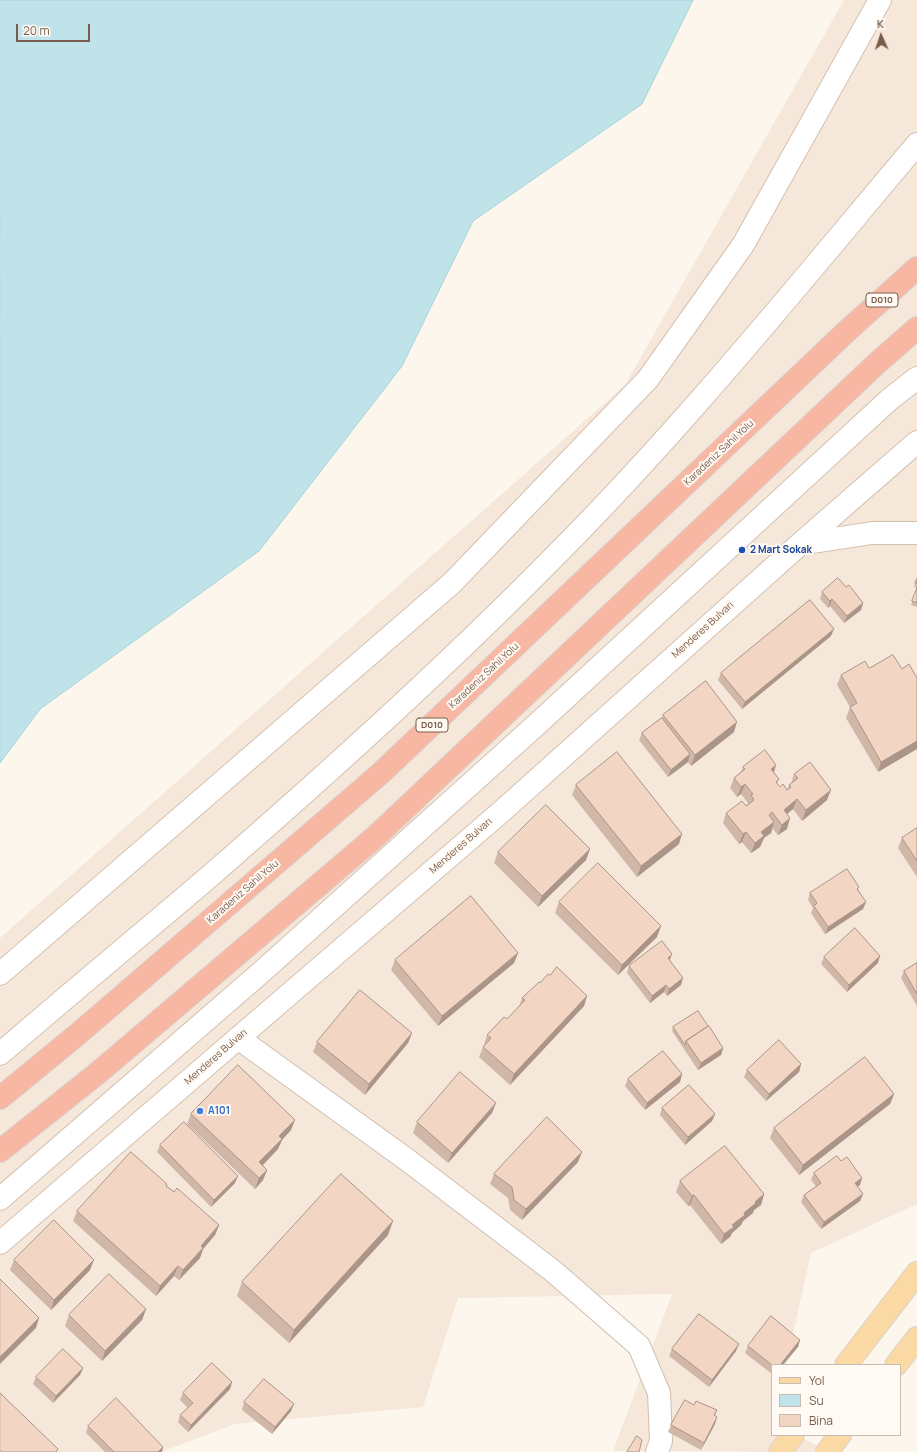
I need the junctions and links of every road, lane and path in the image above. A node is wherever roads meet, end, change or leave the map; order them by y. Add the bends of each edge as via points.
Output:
1 (880, 0) edge
2 (917, 144) edge
3 (917, 268) edge
4 (917, 328) edge
5 (917, 378) edge
6 (917, 442) edge
7 (917, 534) edge
8 (800, 544) junction
9 (0, 974) edge
10 (238, 1038) junction
11 (0, 1054) edge
12 (0, 1098) edge
13 (0, 1151) edge
14 (0, 1199) edge
15 (0, 1243) edge
16 (917, 1273) edge
17 (917, 1338) edge
18 (847, 1364) edge
19 (897, 1364) edge
20 (792, 1436) edge
21 (839, 1436) edge
22 (657, 1452) edge
23 (780, 1452) edge
24 (827, 1452) edge

1 - 9 main road via 743,245 648,379 452,583
2 - 11 main road via 700,401 554,558 460,651 360,743 205,880
3 - 12 highway, Karadeniz Sahil Yolu / D010 via 847,331 381,774
4 - 13 highway via 374,838 99,1072
5 - 14 main road via 890,399 535,726 271,963
6 - 8 main road, Menderes Bulvarı
7 - 8 main road via 872,532
8 - 10 main road, Menderes Bulvarı via 501,812
10 - 15 main road, Menderes Bulvarı
10 - 22 main road via 406,1159 547,1266 639,1346 659,1393 661,1440
16 - 18 main road
17 - 19 main road
20 - 23 main road
21 - 24 main road

